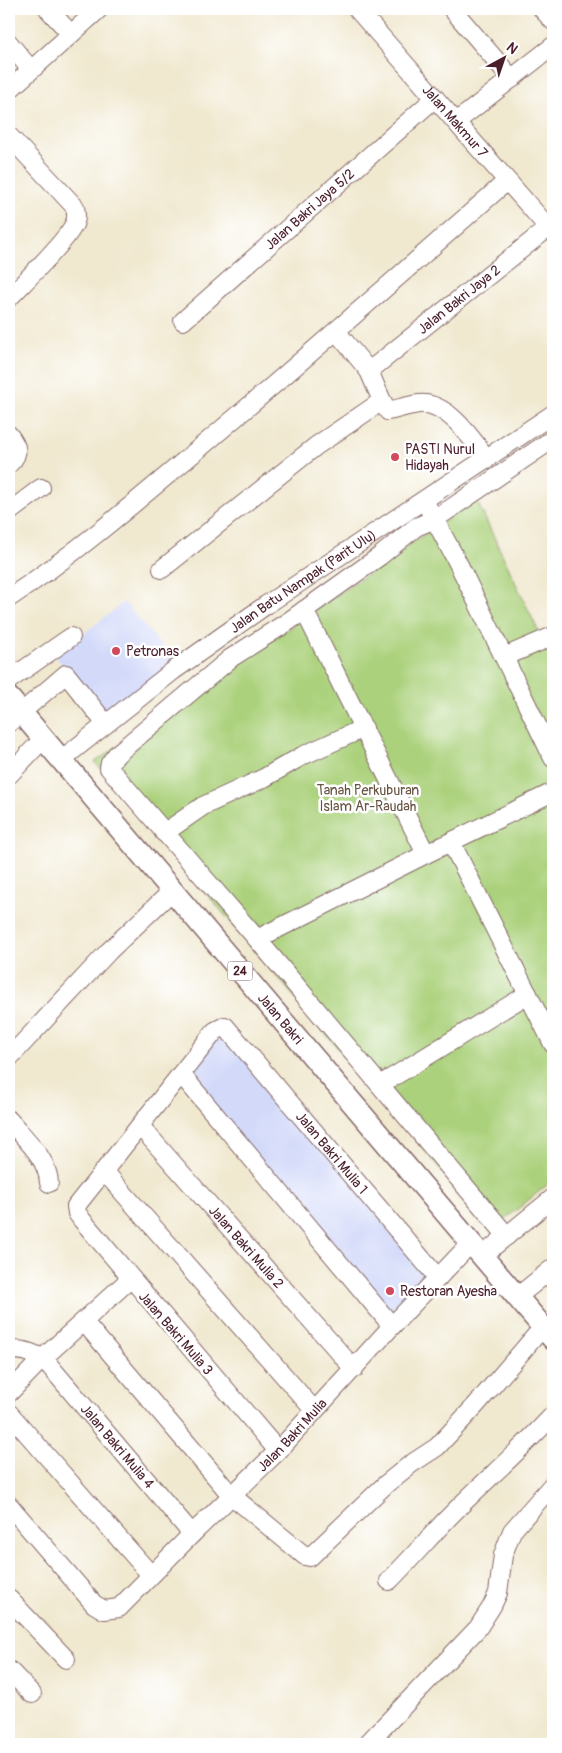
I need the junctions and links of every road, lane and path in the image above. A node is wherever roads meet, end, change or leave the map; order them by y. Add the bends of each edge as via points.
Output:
1 (48, 9) edge
2 (99, 9) edge
3 (357, 9) edge
4 (452, 9) edge
5 (71, 34) junction
6 (9, 43) edge
7 (553, 46) edge
8 (31, 70) junction
9 (512, 79) junction
10 (9, 90) edge
11 (435, 98) junction
12 (456, 122) junction
13 (9, 136) edge
14 (507, 181) junction
15 (551, 231) edge
16 (9, 298) edge
17 (183, 320) dead end
18 (336, 332) junction
19 (369, 370) junction
20 (382, 401) junction
21 (553, 414) edge
22 (9, 435) edge
23 (553, 439) edge
24 (487, 459) junction
25 (9, 464) edge
26 (41, 488) dead end
27 (424, 500) junction
28 (9, 512) edge
29 (435, 518) junction
30 (162, 569) dead end
31 (9, 598) edge
32 (304, 610) junction
33 (553, 636) edge
34 (71, 637) dead end
35 (504, 658) junction
36 (9, 680) edge
37 (13, 711) edge
38 (106, 724) junction
39 (364, 728) junction
40 (43, 739) junction
41 (553, 758) edge
42 (61, 760) junction
43 (9, 775) edge
44 (553, 792) edge
45 (164, 833) junction
46 (450, 842) junction
47 (426, 854) junction
48 (172, 891) junction
49 (257, 939) junction
50 (528, 994) junction
51 (553, 1044) edge
52 (9, 1058) edge
53 (181, 1074) junction
54 (380, 1085) junction
55 (9, 1120) edge
56 (140, 1126) junction
57 (104, 1171) junction
58 (49, 1183) dead end
59 (553, 1198) edge
60 (507, 1236) junction
61 (476, 1250) junction
62 (552, 1271) edge
63 (438, 1278) junction
64 (130, 1279) junction
65 (517, 1297) junction
66 (84, 1322) junction
67 (392, 1326) junction
68 (548, 1333) edge
69 (9, 1352) edge
70 (43, 1358) junction
71 (354, 1369) junction
72 (9, 1393) edge
73 (314, 1410) junction
74 (9, 1413) edge
75 (553, 1415) edge
76 (278, 1451) junction
77 (553, 1484) edge
78 (231, 1494) junction
79 (9, 1505) edge
80 (192, 1534) junction
81 (152, 1575) junction
82 (389, 1581) dead end
83 (9, 1599) edge
84 (66, 1659) dead end
85 (9, 1670) edge
86 (32, 1694) dead end
87 (367, 1744) edge

1 - 5 street
2 - 5 street
3 - 11 street, Jalan Makmur 7
4 - 9 street
5 - 8 street
6 - 8 street
7 - 9 street
8 - 10 street
9 - 12 street
11 - 12 street, Jalan Makmur 7
11 - 17 street, Jalan Bakri Jaya 5/2
12 - 14 street, Jalan Makmur 7
13 - 16 street via 75,207 76,215 75,223 62,242
14 - 15 street, Jalan Makmur 7
14 - 18 street
15 - 19 street, Jalan Bakri Jaya 2
18 - 19 street
18 - 31 street via 158,484
19 - 20 street
20 - 24 street via 388,411 419,404 437,406 466,431
20 - 30 street via 316,446
21 - 24 street, Jalan Batu Nampak (Parit Ulu)
22 - 25 street via 16,446 16,453
23 - 29 street
24 - 27 street, Jalan Batu Nampak (Parit Ulu)
26 - 28 street
27 - 29 street
27 - 38 street, Jalan Batu Nampak (Parit Ulu) via 266,605
29 - 32 street via 416,527
29 - 35 street
32 - 39 street
32 - 45 street via 231,658 110,763 113,774
33 - 35 street
34 - 36 street
35 - 41 street
37 - 38 street via 66,674
37 - 40 main road, Jalan Bakri / 24
38 - 42 street, Jalan Batu Nampak (Parit Ulu)
39 - 45 street via 203,806
39 - 47 street
40 - 42 main road, Jalan Bakri / 24
40 - 43 street
42 - 48 main road, Jalan Bakri / 24
44 - 46 street
45 - 49 street
46 - 47 street
46 - 50 street
47 - 49 street
48 - 52 street via 109,951
48 - 61 main road, Jalan Bakri / 24
49 - 54 street
50 - 51 street
50 - 54 street
53 - 56 street
53 - 63 street, Jalan Bakri Mulia 1 via 215,1031 225,1026
53 - 67 street
54 - 60 street
55 - 58 street via 44,1162
56 - 57 street
56 - 71 street, Jalan Bakri Mulia 2
57 - 64 street, Jalan Bakri Mulia 3 via 76,1206 77,1213
57 - 73 street
59 - 60 street, Jalan Bakri Mulia
60 - 61 street, Jalan Bakri Mulia
61 - 63 street, Jalan Bakri Mulia
61 - 65 main road, Jalan Bakri / 24
62 - 65 street
63 - 67 street, Jalan Bakri Mulia
64 - 66 street
64 - 76 street, Jalan Bakri Mulia 3
65 - 68 main road, Jalan Bakri / 24
66 - 70 street
66 - 78 street
67 - 71 street, Jalan Bakri Mulia
68 - 78 street via 437,1447 386,1484 312,1556 305,1556
69 - 70 street via 26,1352
70 - 72 street
70 - 80 street, Jalan Bakri Mulia 4
71 - 73 street, Jalan Bakri Mulia
73 - 76 street, Jalan Bakri Mulia
74 - 81 street
75 - 82 street
76 - 78 street, Jalan Bakri Mulia
77 - 87 street via 512,1531 504,1555 498,1593 478,1628
78 - 80 street, Jalan Bakri Mulia
79 - 81 street, Jalan Bakri Mulia via 94,1604 104,1610 119,1608
80 - 81 street, Jalan Bakri Mulia
83 - 84 street
85 - 86 street

